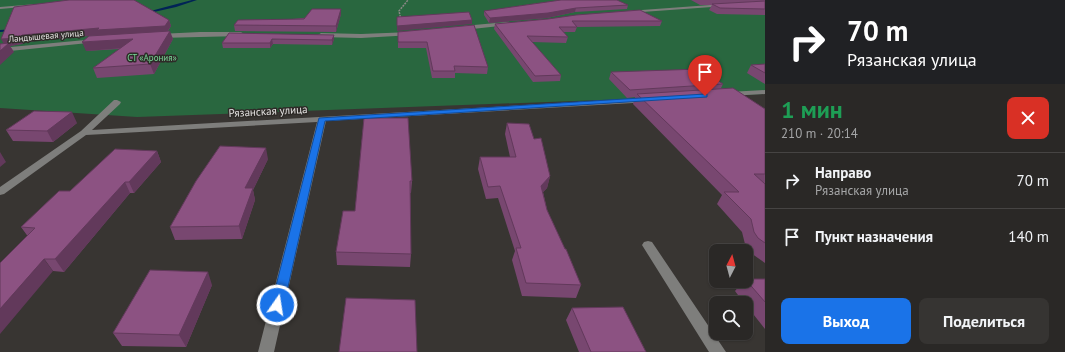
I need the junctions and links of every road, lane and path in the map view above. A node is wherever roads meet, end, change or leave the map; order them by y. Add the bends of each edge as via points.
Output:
1 (408, 0) edge
2 (43, 4) edge
3 (731, 5) edge
4 (0, 8) edge
5 (622, 12) edge
6 (510, 24) edge
7 (457, 29) edge
8 (420, 33) edge
9 (244, 34) edge
10 (405, 34) junction
11 (314, 35) edge
12 (154, 37) edge
13 (100, 40) edge
14 (0, 50) edge
15 (765, 92) edge
16 (718, 95) edge
17 (656, 99) edge
18 (117, 102) dead end
19 (322, 119) junction
20 (84, 133) junction
21 (0, 192) edge
22 (648, 245) dead end
23 (266, 352) edge
24 (718, 352) edge

1 - 10 path via 399,11
2 - 4 street
3 - 5 street
6 - 7 street
8 - 10 street
9 - 12 street
10 - 11 street
13 - 14 street, Ландышевая улица
15 - 16 street
17 - 19 street, Рязанская улица
18 - 20 street
19 - 20 street, Рязанская улица
19 - 23 street
20 - 21 street
22 - 24 street

